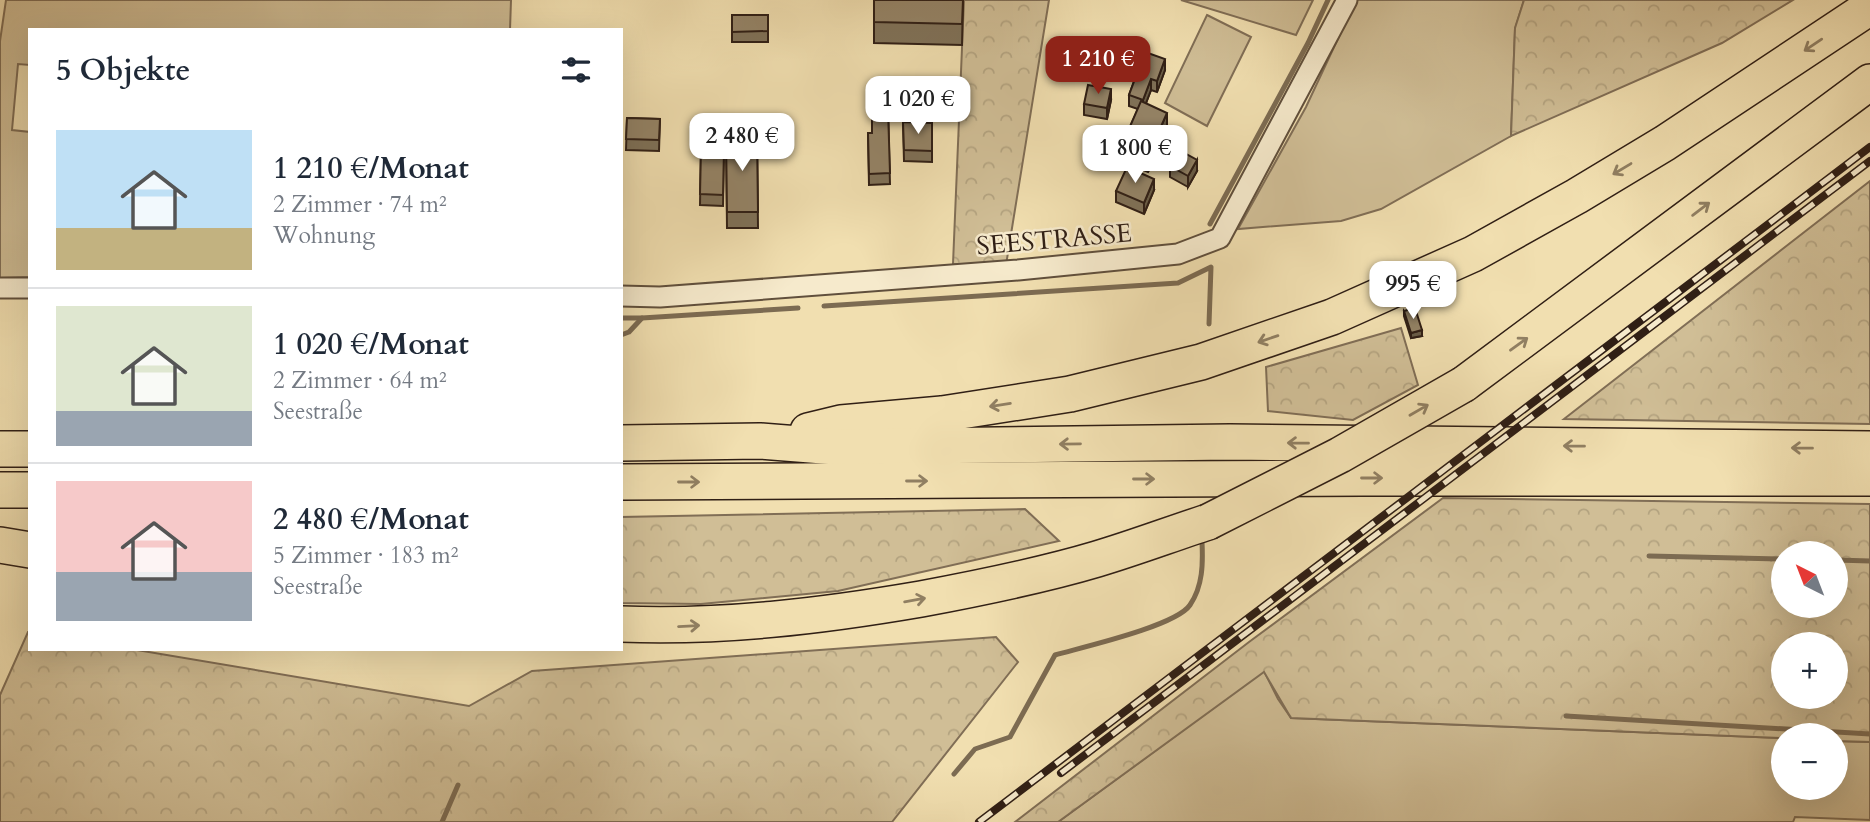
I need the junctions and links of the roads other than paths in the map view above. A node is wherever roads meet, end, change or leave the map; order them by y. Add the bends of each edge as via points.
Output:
1 (1347, 0) edge
2 (1870, 8) edge
3 (1870, 82) edge
4 (0, 288) edge
5 (28, 288) edge
6 (623, 296) edge
7 (760, 441) junction
8 (623, 443) edge
9 (0, 449) edge
10 (28, 449) edge
11 (1870, 449) edge
12 (1870, 478) edge
13 (623, 482) edge
14 (0, 490) edge
15 (28, 490) edge
16 (0, 545) edge
17 (28, 550) edge
18 (623, 624) edge

1 - 6 street, SEESTRASSE via 1220,238 1178,254 1018,270 660,298
2 -> 7 highway via 1577,196 1473,254 1332,317 1201,362 1070,394 942,414 841,423
18 -> 3 highway, bridge via 775,620 876,607 987,587 1097,559 1208,522 1340,455 1464,384
4 - 5 street
7 - 8 highway
11 -> 7 highway via 1230,442 836,447
9 - 10 highway
13 -> 12 highway
14 - 15 highway
16 - 17 highway

